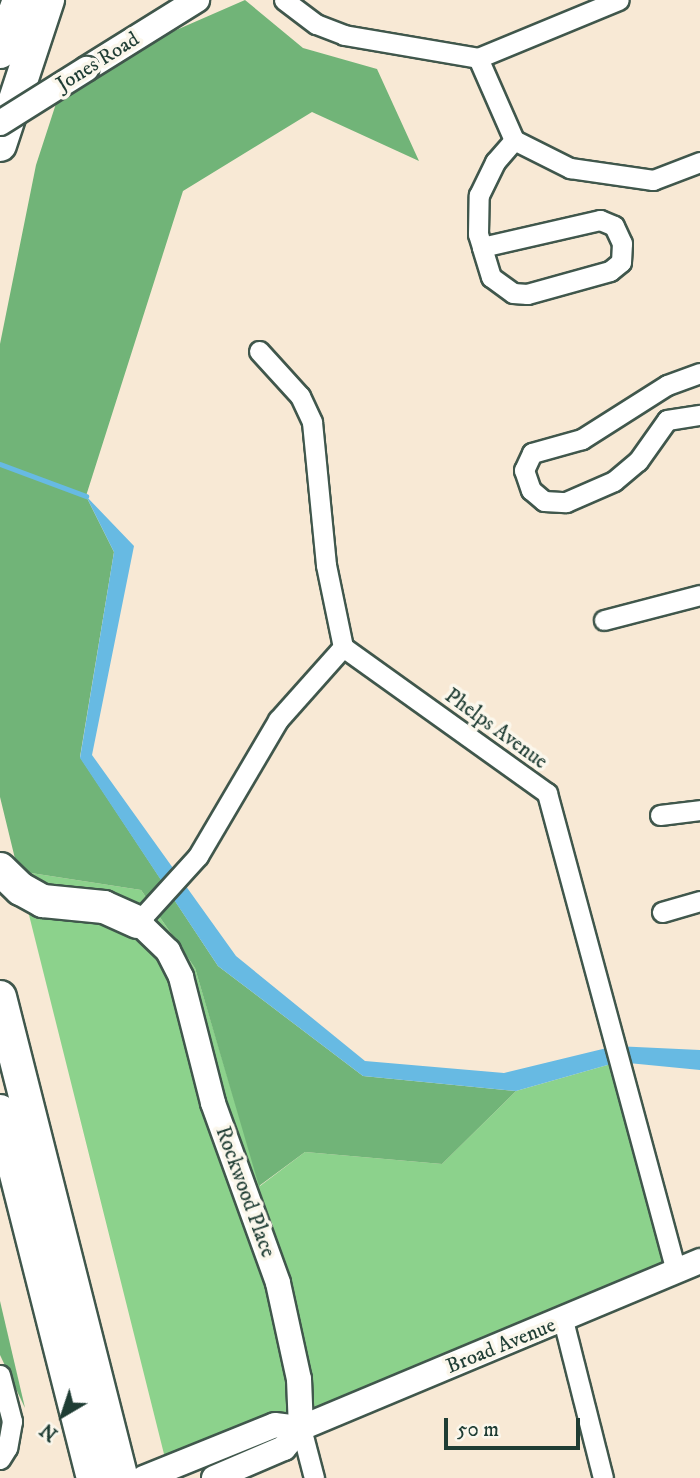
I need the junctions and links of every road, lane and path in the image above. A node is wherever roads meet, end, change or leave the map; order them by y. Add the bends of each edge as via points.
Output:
1 (19, 0) edge
2 (48, 0) edge
3 (197, 0) edge
4 (284, 0) edge
5 (619, 0) edge
6 (0, 52) edge
7 (478, 58) junction
8 (0, 123) edge
9 (514, 140) junction
10 (0, 145) edge
11 (700, 162) edge
12 (482, 247) junction
13 (259, 351) dead end
14 (700, 373) edge
15 (700, 415) edge
16 (700, 595) edge
17 (604, 620) dead end
18 (343, 647) junction
19 (700, 810) edge
20 (660, 815) dead end
21 (0, 869) edge
22 (700, 901) edge
23 (662, 912) dead end
24 (146, 914) junction
25 (0, 997) edge
26 (0, 1111) edge
27 (700, 1261) edge
28 (676, 1270) junction
29 (563, 1320) junction
30 (0, 1374) edge
31 (301, 1427) junction
32 (0, 1459) edge
33 (120, 1475) edge
34 (215, 1478) edge
35 (314, 1478) edge
36 (603, 1478) edge

1 - 6 highway
2 - 10 highway
3 - 8 street, Jones Road, bridge
4 - 7 street via 316,24 344,35
5 - 7 street
7 - 9 street
9 - 11 street via 570,167 653,180
9 - 12 street via 479,195
12 - 12 street via 491,277 513,293 527,294 616,268 622,243 614,226 600,220
13 - 18 street via 300,396 312,422 326,565
14 - 15 street via 667,385 582,439 532,453 524,470 531,490 544,501 566,502 614,481 638,461 667,420
16 - 17 street
18 - 24 street via 278,720 198,856
18 - 28 street, Phelps Avenue via 547,793
19 - 20 street
21 - 24 highway via 32,897 55,905
22 - 23 street
24 - 31 street, Rockwood Place via 181,977 213,1103 278,1283 299,1379
25 - 33 highway
26 - 33 highway
27 - 28 street, Broad Avenue
28 - 29 street, Broad Avenue
29 - 31 street, Broad Avenue
29 - 36 street
30 - 32 street via 12,1421
31 - 33 street, Broad Avenue via 275,1425
31 - 34 street, Broad Avenue via 284,1448
31 - 35 street, Rockwood Place

